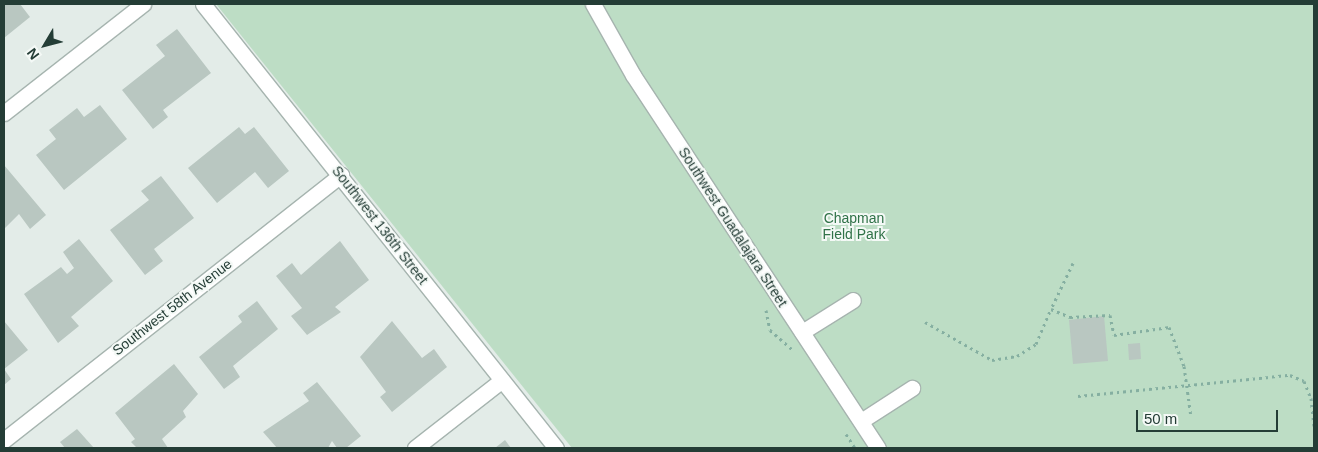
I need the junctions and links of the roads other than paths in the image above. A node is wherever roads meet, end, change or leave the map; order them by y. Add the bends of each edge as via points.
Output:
1 (143, 4) edge
2 (203, 4) edge
3 (593, 4) edge
4 (4, 113) edge
5 (341, 175) junction
6 (853, 300) dead end
7 (802, 332) junction
8 (502, 380) junction
9 (912, 388) dead end
10 (861, 420) junction
11 (4, 440) edge
12 (415, 448) edge
13 (556, 448) edge
14 (878, 448) edge

1 - 4 street
2 - 5 street, Southwest 136th Street
3 - 7 street, Southwest Guadalajara Street via 632,75
5 - 8 street, Southwest 136th Street
5 - 11 street, Southwest 58th Avenue
6 - 7 street
7 - 10 street, Southwest Guadalajara Street
8 - 12 street
8 - 13 street, Southwest 136th Street
9 - 10 street
10 - 14 street, Southwest Guadalajara Street

